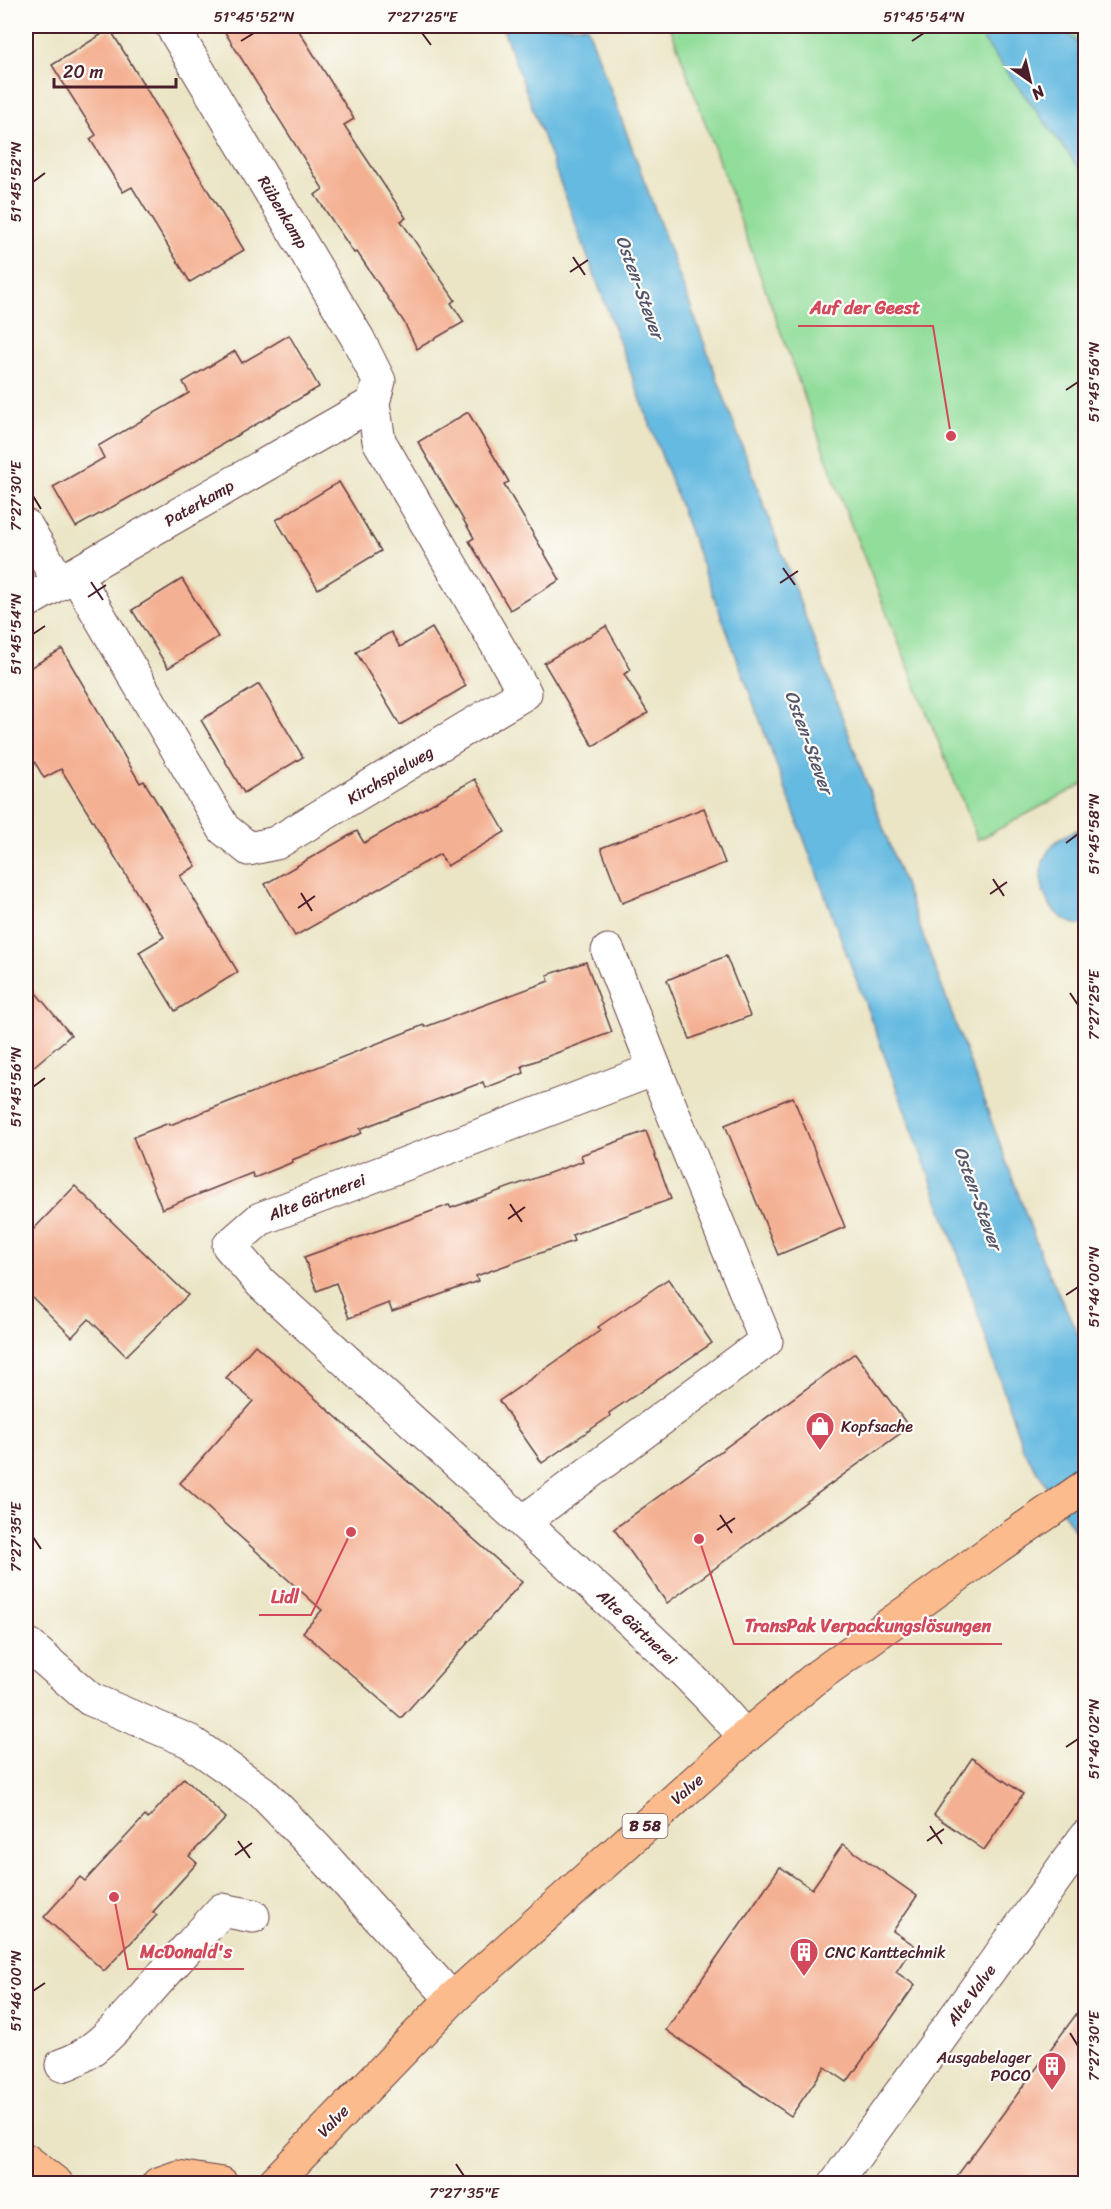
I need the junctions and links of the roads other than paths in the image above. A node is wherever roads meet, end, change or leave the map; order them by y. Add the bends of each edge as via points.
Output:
1 (172, 26) edge
2 (373, 403) junction
3 (26, 526) edge
4 (67, 579) junction
5 (26, 602) edge
6 (608, 951) dead end
7 (655, 1069) junction
8 (1086, 1486) edge
9 (523, 1522) junction
10 (26, 1643) edge
11 (745, 1737) junction
12 (1086, 1836) edge
13 (253, 1916) dead end
14 (452, 1999) junction
15 (62, 2065) dead end
16 (26, 2160) edge
17 (57, 2184) edge
18 (158, 2184) edge
19 (222, 2184) edge
20 (273, 2184) edge
21 (836, 2184) edge

1 - 2 street, Rübenkamp via 358,339 379,381
2 - 4 street, Paterkamp
2 - 4 street, Kirchspielweg via 379,441 525,693 276,843 249,849 224,830
3 - 4 street
4 - 5 street, Paterkamp
6 - 7 street
7 - 9 street via 766,1341
7 - 9 street, Alte Gärtnerei via 260,1219 230,1246 261,1283
8 - 11 main road, Valve / B 58 via 818,1676
9 - 11 street, Alte Gärtnerei via 714,1700
10 - 14 street via 90,1699 189,1741 262,1792
11 - 14 main road, Valve / B 58
12 - 21 street, Alte Valve
13 - 15 street via 222,1910 127,2015 96,2044
14 - 20 main road, Valve / B 58
16 - 17 main road
18 - 19 main road via 178,2177

